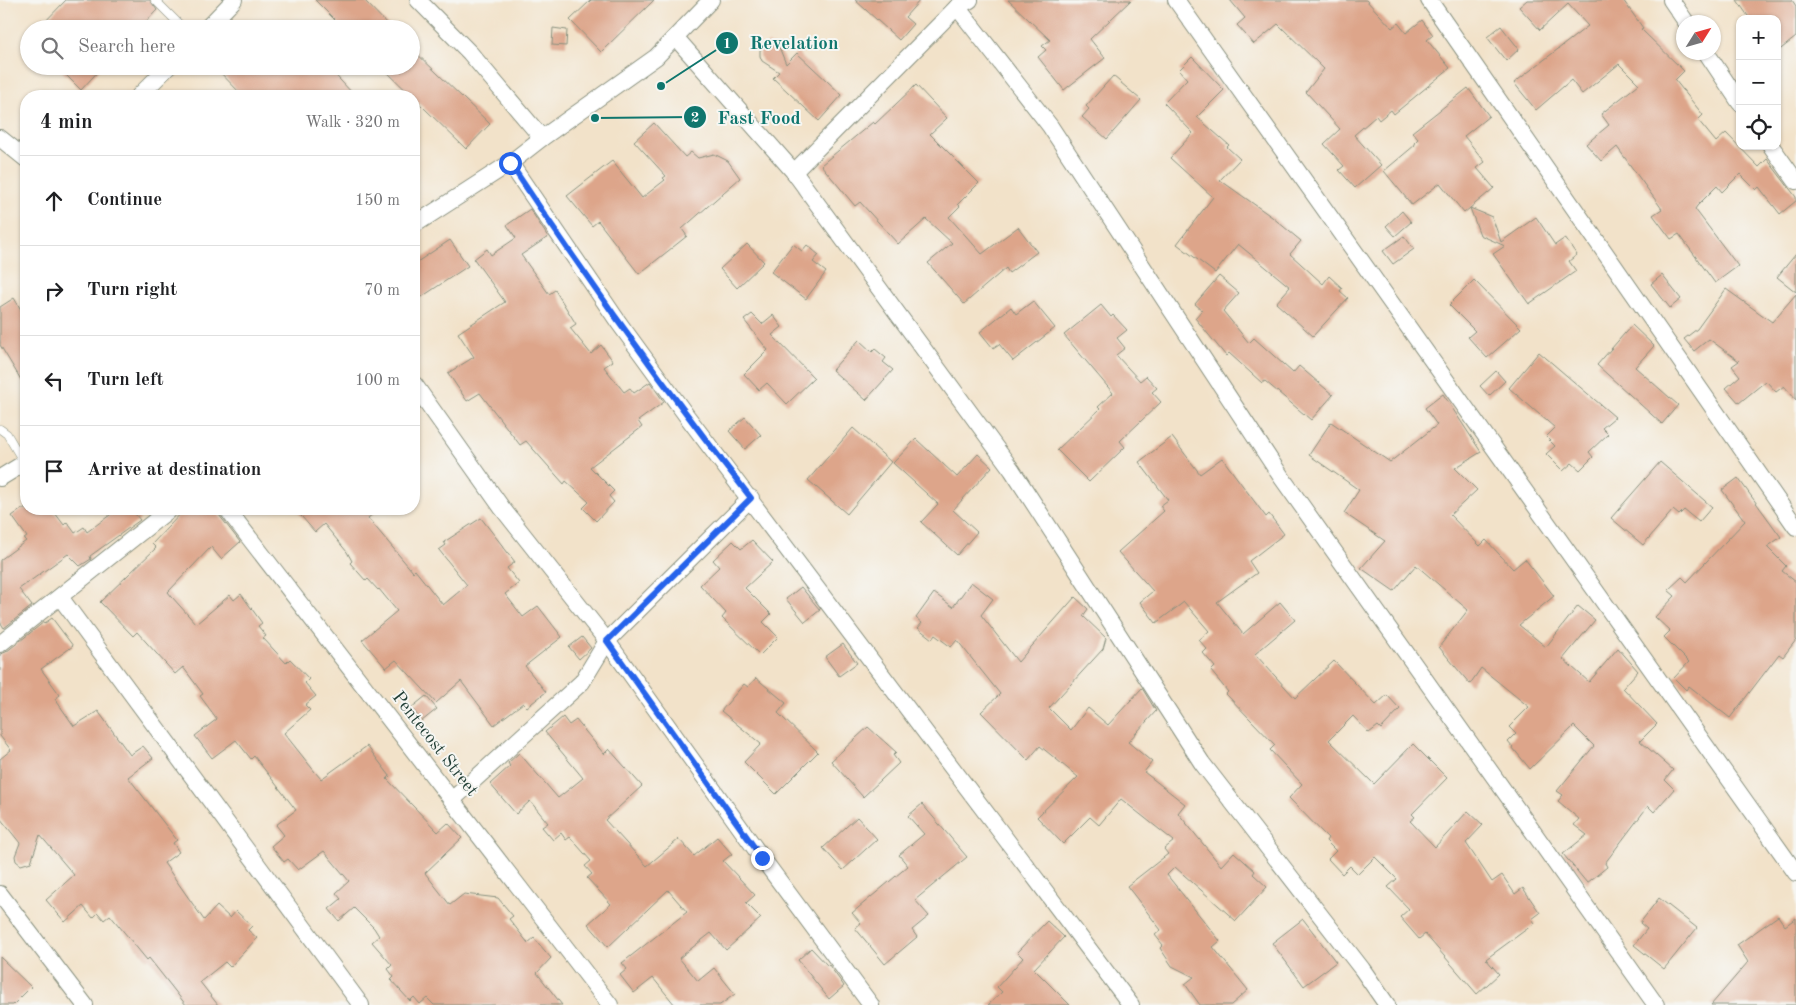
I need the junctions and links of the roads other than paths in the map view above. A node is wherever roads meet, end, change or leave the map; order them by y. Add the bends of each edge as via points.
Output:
1 (155, 0) edge
2 (234, 0) edge
3 (418, 0) edge
4 (711, 0) edge
5 (1176, 0) edge
6 (1429, 0) edge
7 (1671, 0) edge
8 (964, 4) edge
9 (1681, 15) edge
10 (175, 20) edge
11 (215, 20) edge
12 (676, 38) junction
13 (1711, 60) edge
14 (160, 75) edge
15 (145, 90) edge
16 (1736, 97) edge
17 (0, 138) edge
18 (542, 138) junction
19 (1774, 150) edge
20 (20, 154) edge
21 (510, 163) junction
22 (794, 172) junction
23 (1796, 181) edge
24 (420, 221) edge
25 (420, 392) edge
26 (0, 429) edge
27 (20, 454) edge
28 (20, 465) edge
29 (0, 478) edge
30 (751, 498) junction
31 (162, 515) edge
32 (232, 515) edge
33 (1796, 527) edge
34 (60, 597) junction
35 (607, 641) junction
36 (0, 644) edge
37 (452, 800) junction
38 (1796, 873) edge
39 (0, 894) edge
40 (85, 1005) edge
41 (362, 1005) edge
42 (610, 1005) edge
43 (871, 1005) edge
44 (1132, 1005) edge
45 (1388, 1005) edge
46 (1656, 1005) edge

1 - 10 lane
2 - 11 street
3 - 18 street via 470,53
4 - 12 street
5 - 38 street
6 - 33 street
7 - 9 street
8 - 22 street
8 - 46 street via 1050,126 1282,478
12 - 18 street via 656,57
12 - 22 street
13 - 16 street
14 - 15 street
17 - 20 street
18 - 21 street
19 - 23 street
21 - 24 street
21 - 30 street via 619,323 686,416
22 - 45 street via 1012,470 1202,763
25 - 35 street via 502,508
26 - 27 lane
28 - 29 street
30 - 35 street
30 - 44 street
31 - 34 street
32 - 37 street, Pentecost Street
34 - 36 street
34 - 41 street
35 - 37 street via 582,682
35 - 43 street
37 - 42 street, Pentecost Street
39 - 40 street

